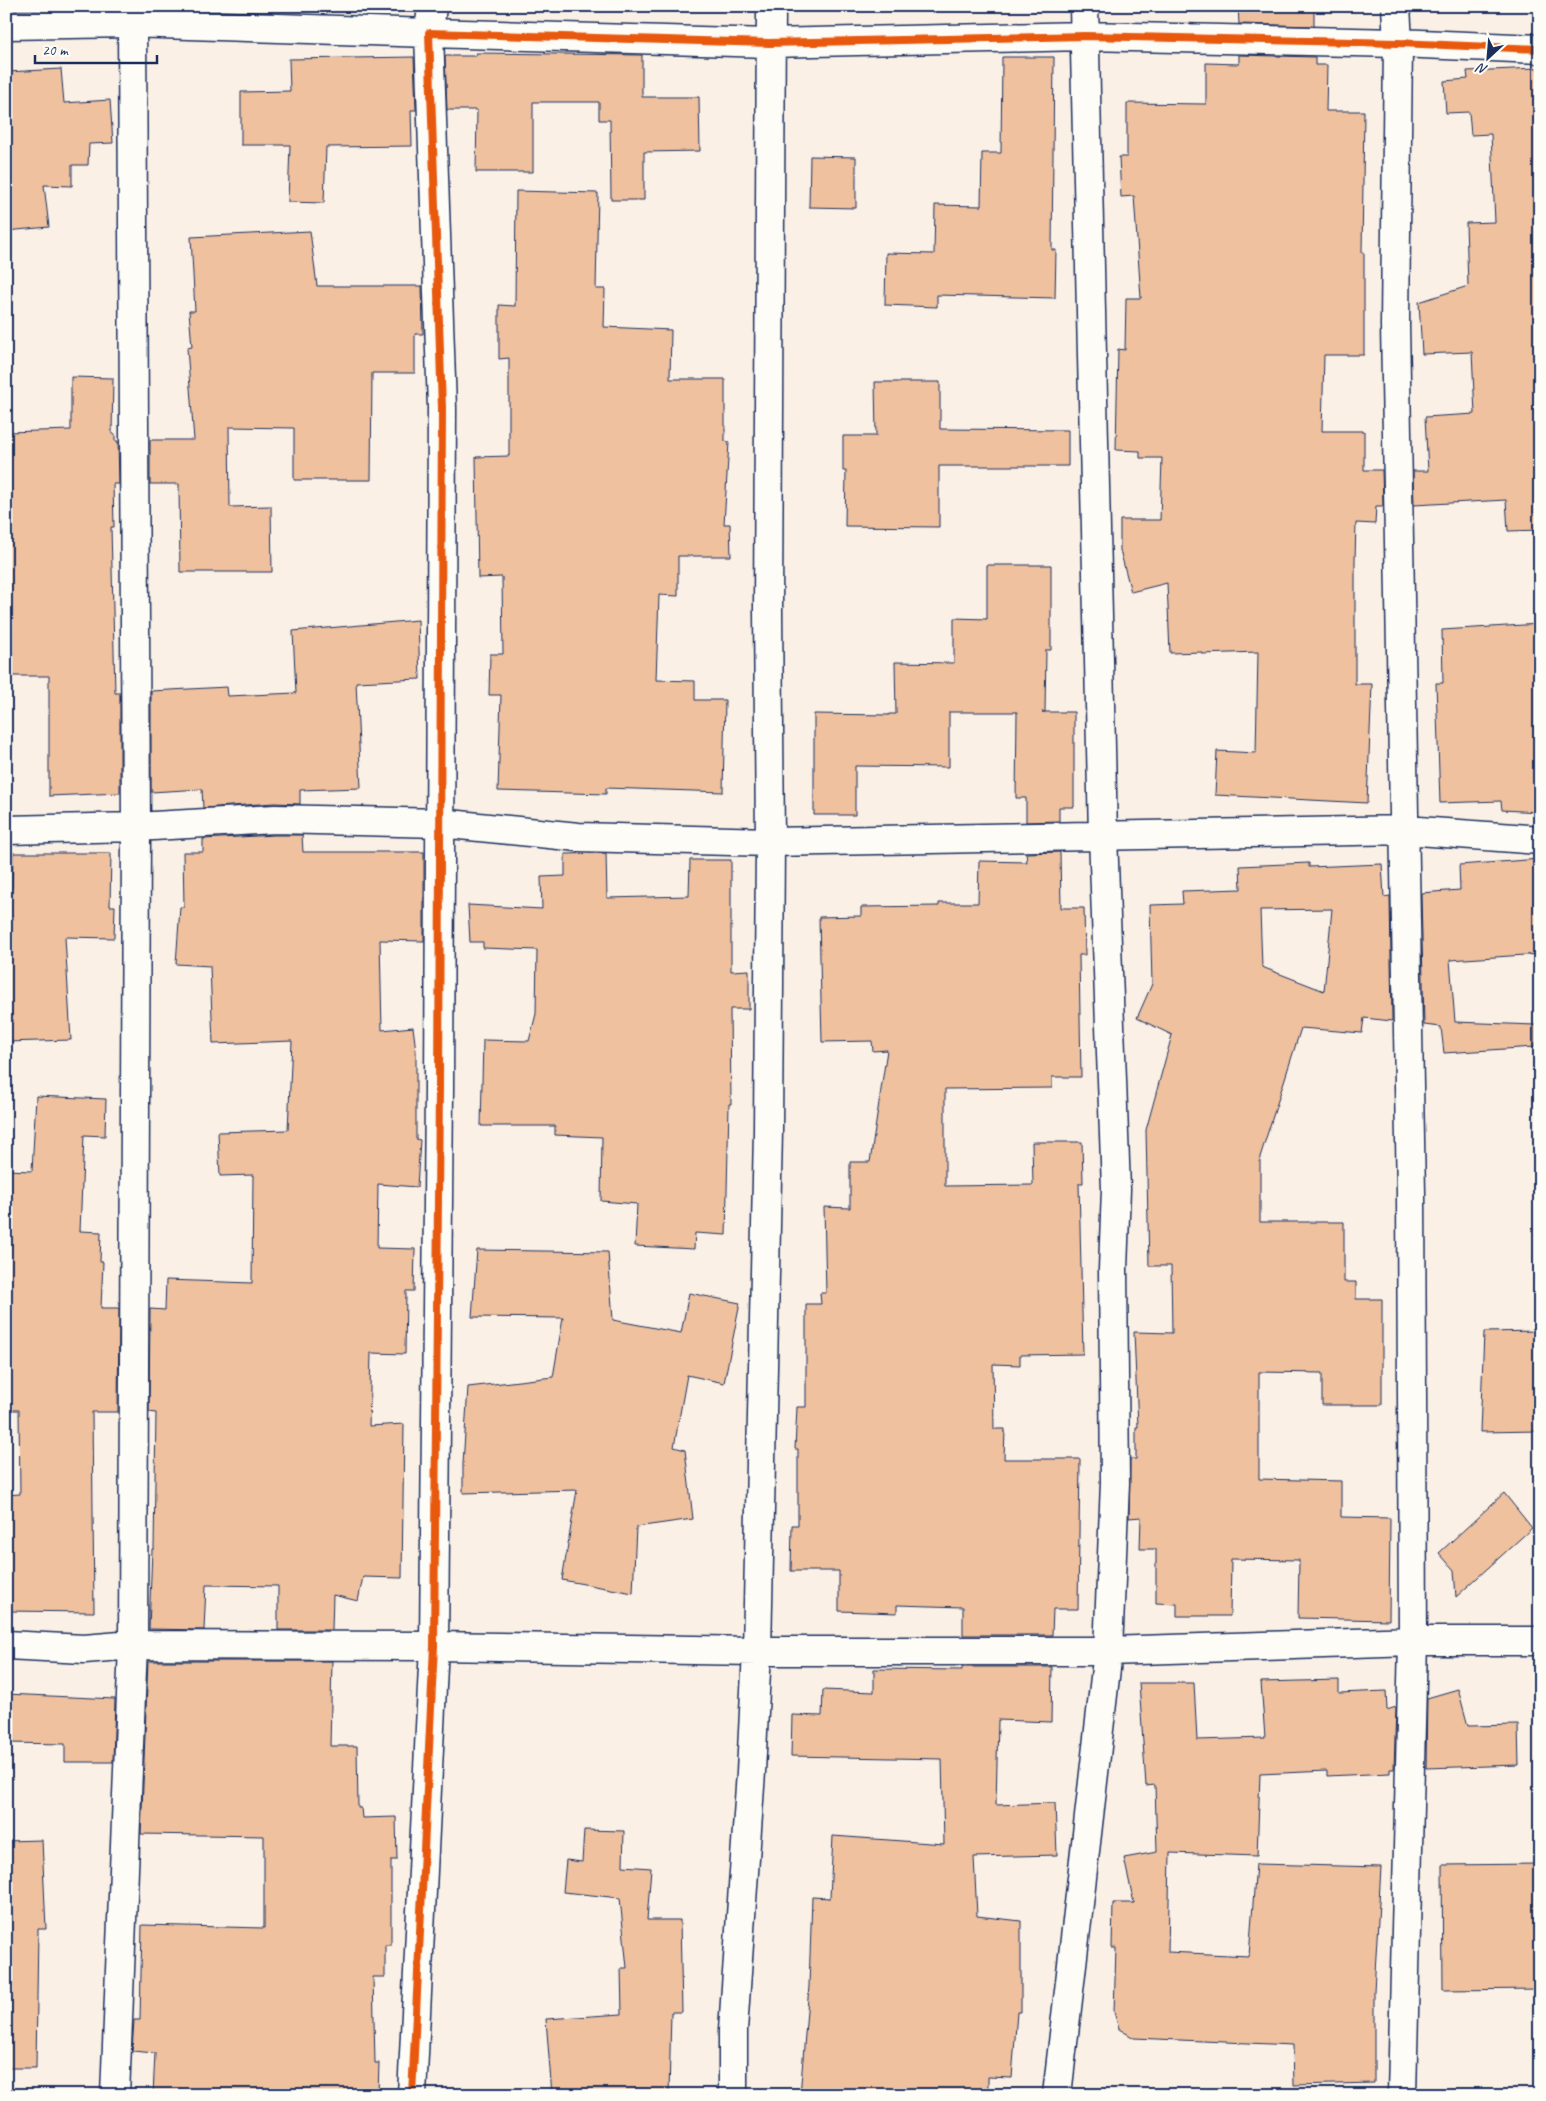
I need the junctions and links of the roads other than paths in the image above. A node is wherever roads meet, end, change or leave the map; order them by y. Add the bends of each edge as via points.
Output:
1 (432, 6) edge
2 (770, 6) edge
3 (1084, 6) edge
4 (1396, 6) edge
5 (132, 23) junction
6 (6, 25) edge
7 (429, 33) junction
8 (1085, 36) junction
9 (769, 43) junction
10 (1398, 43) junction
11 (1540, 49) edge
12 (440, 823) junction
13 (136, 827) junction
14 (6, 830) edge
15 (1405, 830) junction
16 (1103, 835) junction
17 (1540, 840) edge
18 (770, 842) junction
19 (1413, 1641) junction
20 (1540, 1641) edge
21 (6, 1644) edge
22 (133, 1645) junction
23 (434, 1646) junction
24 (756, 1651) junction
25 (1108, 1651) junction
26 (115, 2095) edge
27 (412, 2095) edge
28 (733, 2095) edge
29 (1057, 2095) edge
30 (1402, 2095) edge

1 - 7 street
2 - 9 street
3 - 8 street
4 - 10 street
5 - 6 street
5 - 7 street
5 - 13 street
7 - 9 street
7 - 12 street via 442,408
8 - 9 street
8 - 10 street
8 - 16 street
9 - 18 street
10 - 11 street
10 - 15 street via 1395,325
12 - 13 street via 275,819
12 - 18 street via 578,837
12 - 23 street
13 - 14 street
13 - 22 street
15 - 16 street
15 - 17 street
15 - 19 street
16 - 18 street
16 - 25 street via 1116,1189 1115,1484
18 - 24 street via 768,1131
19 - 20 street
19 - 25 street
19 - 30 street
21 - 22 street via 84,1649
22 - 23 street
22 - 26 street
23 - 24 street
23 - 27 street
24 - 25 street
24 - 28 street
25 - 29 street

